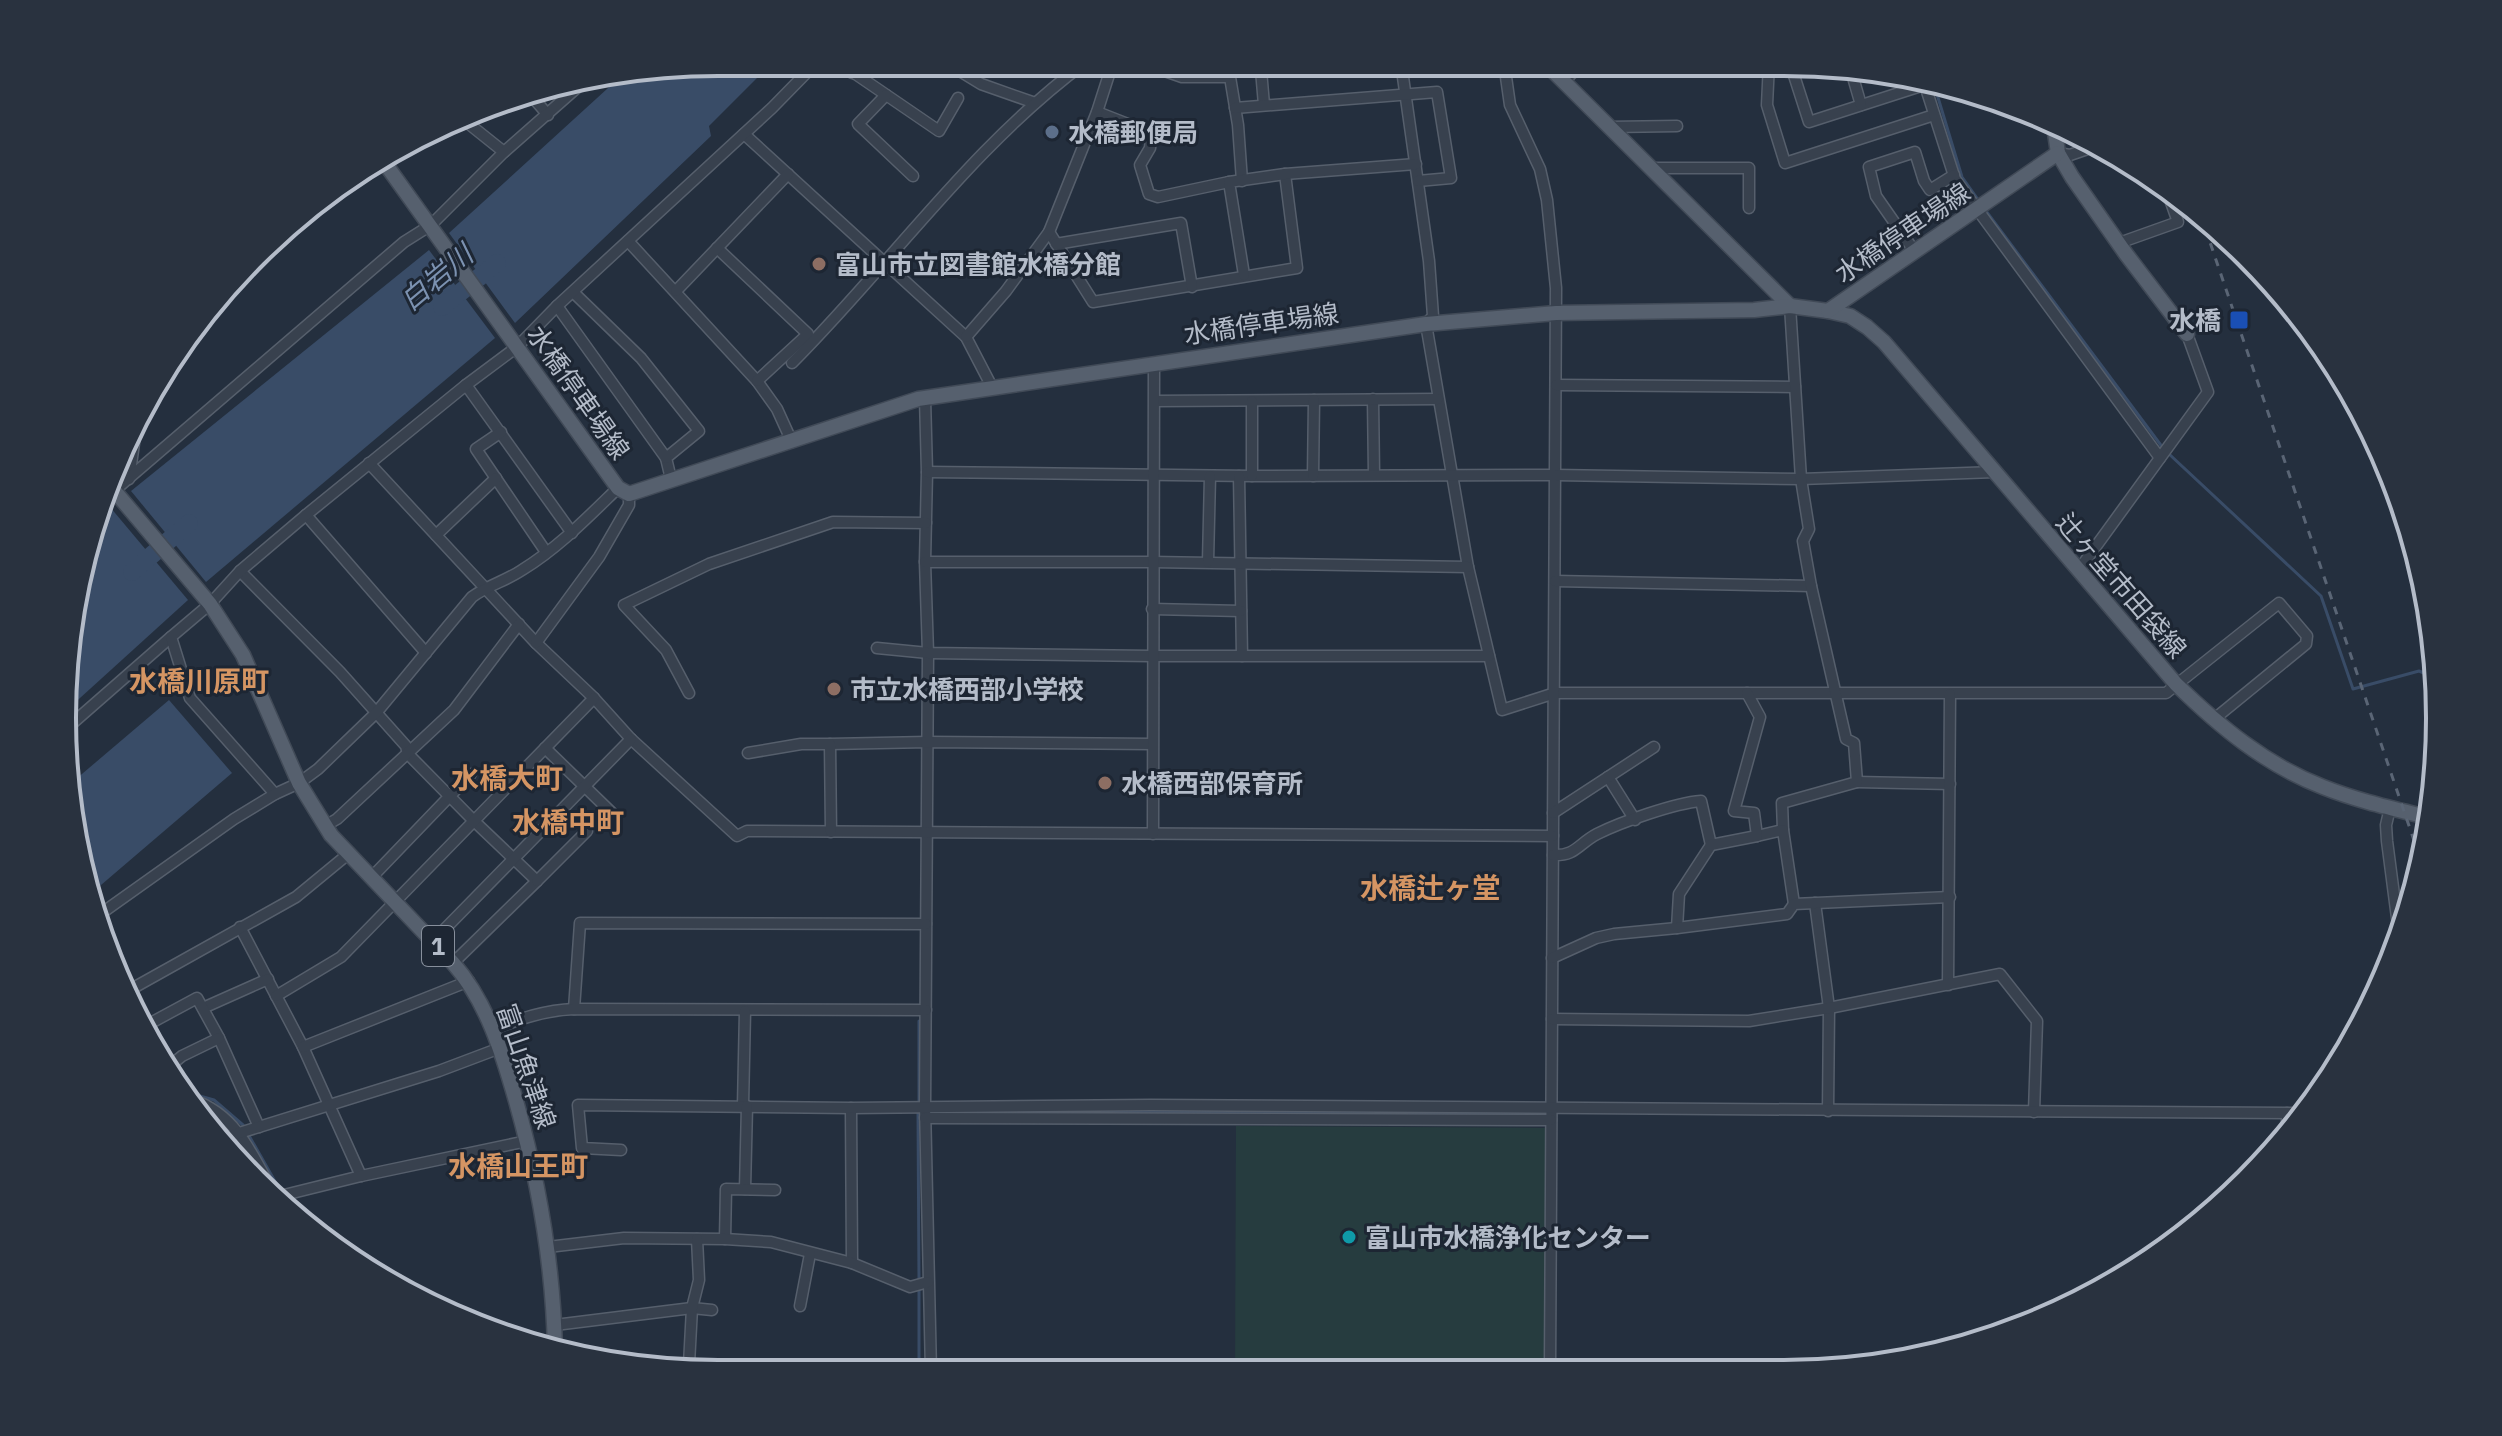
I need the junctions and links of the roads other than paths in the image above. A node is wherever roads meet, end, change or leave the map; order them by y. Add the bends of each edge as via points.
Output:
1 (803, 76) edge
2 (857, 76) edge
3 (968, 76) edge
4 (1069, 76) edge
5 (1109, 76) edge
6 (1179, 76) edge
7 (1262, 76) edge
8 (1404, 76) edge
9 (1506, 76) edge
10 (1558, 76) edge
11 (1569, 76) edge
12 (1768, 76) edge
13 (1794, 76) edge
14 (1854, 80) edge
15 (1563, 81) junction
16 (1908, 88) edge
17 (1927, 92) edge
18 (571, 93) edge
19 (1407, 94) junction
20 (886, 95) junction
21 (958, 98) dead end
22 (537, 102) edge
23 (1035, 103) junction
24 (1264, 105) junction
25 (1861, 105) junction
26 (1235, 108) junction
27 (1097, 112) junction
28 (548, 115) junction
29 (1934, 115) junction
30 (471, 126) edge
31 (1677, 126) dead end
32 (1610, 127) junction
33 (744, 134) junction
34 (2056, 136) edge
35 (2083, 150) edge
36 (504, 152) junction
37 (2058, 153) junction
38 (1416, 164) junction
39 (388, 167) edge
40 (1651, 168) junction
41 (788, 174) junction
42 (1285, 174) junction
43 (1954, 175) junction
44 (913, 176) dead end
45 (1242, 181) junction
46 (1418, 181) junction
47 (1229, 182) junction
48 (2173, 207) edge
49 (1749, 208) dead end
50 (1978, 209) junction
51 (433, 228) junction
52 (1049, 232) junction
53 (628, 241) junction
54 (2119, 243) junction
55 (1056, 244) junction
56 (717, 248) junction
57 (1915, 252) junction
58 (885, 263) junction
59 (1244, 275) junction
60 (1192, 287) junction
61 (676, 291) junction
62 (574, 293) junction
63 (557, 306) junction
64 (1790, 306) junction
65 (1828, 311) junction
66 (1556, 313) junction
67 (1426, 324) junction
68 (2187, 334) joint
69 (812, 337) junction
70 (966, 337) junction
71 (514, 342) junction
72 (792, 363) dead end
73 (1154, 363) junction
74 (757, 381) junction
75 (466, 385) junction
76 (1556, 385) junction
77 (992, 387) junction
78 (1795, 387) junction
79 (925, 398) junction
80 (1373, 399) junction
81 (1438, 399) junction
82 (1314, 400) junction
83 (1155, 401) junction
84 (1252, 401) junction
85 (501, 432) junction
86 (792, 442) junction
87 (132, 456) edge
88 (666, 458) junction
89 (2160, 458) junction
90 (369, 463) junction
91 (927, 472) junction
92 (1995, 472) junction
93 (1450, 474) junction
94 (1153, 475) junction
95 (1374, 475) junction
96 (1555, 475) junction
97 (1210, 476) junction
98 (1239, 476) junction
99 (1252, 476) junction
100 (1313, 476) junction
101 (496, 478) junction
102 (129, 479) junction
103 (671, 479) junction
104 (1801, 479) junction
105 (119, 488) edge
106 (623, 491) junction
107 (116, 496) edge
108 (306, 515) junction
109 (926, 523) junction
110 (572, 533) junction
111 (436, 535) junction
112 (546, 552) junction
113 (925, 562) junction
114 (1152, 562) junction
115 (1208, 562) junction
116 (1239, 563) junction
117 (1468, 567) junction
118 (240, 571) junction
119 (2078, 571) junction
120 (1555, 581) junction
121 (1811, 586) junction
122 (486, 587) junction
123 (206, 600) junction
124 (1152, 609) junction
125 (1241, 611) junction
126 (519, 624) junction
127 (171, 637) junction
128 (536, 643) junction
129 (877, 648) dead end
130 (426, 653) junction
131 (928, 653) junction
132 (1151, 656) junction
133 (1242, 656) junction
134 (1489, 656) junction
135 (2176, 684) junction
136 (689, 693) dead end
137 (1555, 693) junction
138 (1747, 693) junction
139 (1837, 693) junction
140 (1950, 694) junction
141 (594, 698) junction
142 (376, 713) junction
143 (76, 720) edge
144 (2213, 720) junction
145 (631, 739) junction
146 (928, 742) junction
147 (830, 744) junction
148 (1152, 744) junction
149 (1654, 747) dead end
150 (545, 748) junction
151 (748, 753) dead end
152 (408, 754) junction
153 (471, 774) dead end
154 (1608, 777) junction
155 (1857, 782) junction
156 (299, 783) junction
157 (1950, 784) junction
158 (585, 786) junction
159 (275, 794) junction
160 (450, 797) junction
161 (2390, 808) junction
162 (1553, 813) junction
163 (613, 814) dead end
164 (2419, 815) edge
165 (1635, 820) junction
166 (474, 821) junction
167 (325, 826) junction
168 (1783, 830) junction
169 (587, 831) dead end
170 (831, 832) junction
171 (927, 832) junction
172 (1153, 834) junction
173 (1553, 836) junction
174 (1757, 836) junction
175 (1711, 845) junction
176 (347, 855) junction
177 (1553, 855) junction
178 (513, 858) junction
179 (371, 878) junction
180 (537, 881) junction
181 (1950, 897) junction
182 (395, 902) junction
183 (1815, 903) junction
184 (1794, 904) junction
185 (106, 910) edge
186 (2396, 910) edge
187 (926, 924) junction
188 (240, 927) junction
189 (1677, 928) junction
190 (433, 941) junction
191 (1552, 958) junction
192 (453, 963) junction
193 (268, 979) junction
194 (469, 981) junction
195 (1948, 985) junction
196 (135, 987) edge
197 (276, 996) junction
198 (203, 1008) junction
199 (1829, 1008) junction
200 (574, 1009) junction
201 (926, 1010) junction
202 (745, 1011) junction
203 (1552, 1019) junction
204 (153, 1022) edge
205 (493, 1029) junction
206 (219, 1038) junction
207 (303, 1047) junction
208 (500, 1048) junction
209 (176, 1061) edge
210 (206, 1105) edge
211 (331, 1105) junction
212 (745, 1106) junction
213 (851, 1108) junction
214 (1828, 1111) junction
215 (925, 1112) junction
216 (2034, 1112) junction
217 (2287, 1113) joint
218 (1551, 1114) junction
219 (2287, 1116) edge
220 (259, 1127) junction
221 (241, 1134) junction
222 (231, 1136) edge
223 (527, 1141) junction
224 (621, 1150) dead end
225 (259, 1166) edge
226 (361, 1176) junction
227 (745, 1189) junction
228 (775, 1190) dead end
229 (288, 1194) edge
230 (697, 1239) junction
231 (725, 1239) junction
232 (548, 1247) junction
233 (810, 1254) junction
234 (852, 1263) junction
235 (928, 1282) junction
236 (800, 1306) dead end
237 (692, 1308) junction
238 (712, 1310) dead end
239 (555, 1325) junction
240 (555, 1339) edge
241 (689, 1359) edge
242 (931, 1360) edge
243 (1550, 1360) edge

1 - 33 street
2 - 20 street
3 - 23 street
4 - 23 street
5 - 27 street
6 - 26 street via 1230,77
7 - 24 street
8 - 19 street
9 - 66 street via 1510,105 1540,169 1547,200
10 - 15 main road
11 - 15 street
12 - 29 street via 1767,105 1785,163
13 - 25 street via 1809,122
14 - 25 street
15 - 32 main road
16 - 25 street
17 - 29 street
18 - 28 street
19 - 24 street
19 - 38 street
19 - 46 street via 1437,92 1451,178
20 - 21 street via 939,131
20 - 44 street via 858,124
22 - 28 street
23 - 58 street via 981,154
24 - 26 street
26 - 45 street
27 - 47 street via 1151,138 1140,165 1149,194 1158,197
27 - 52 street
28 - 36 street
29 - 43 street
30 - 36 street
31 - 32 street
32 - 40 main road
33 - 41 street
33 - 53 street
34 - 37 main road
35 - 37 street
36 - 51 street
37 - 50 main road, 水橋停車場線
37 - 54 main road
38 - 42 street
38 - 46 street
39 - 51 main road, 水橋停車場線
40 - 49 street via 1749,168
40 - 64 main road
41 - 56 street
41 - 58 street
42 - 45 street
42 - 59 street via 1297,268
43 - 50 street
43 - 57 street via 1930,190 1915,152 1869,167 1876,196
45 - 47 street
46 - 67 street via 1433,316
47 - 59 street
48 - 54 street via 2178,222
50 - 57 main road, 水橋停車場線
50 - 89 street
51 - 71 main road, 水橋停車場線
51 - 102 street via 404,242
52 - 55 street
52 - 70 street
53 - 61 street
53 - 62 street
54 - 68 main road
55 - 60 street via 1093,302
55 - 60 street via 1181,223
56 - 61 street
56 - 69 street
57 - 65 main road, 水橋停車場線
58 - 69 street
58 - 70 street
59 - 60 street
61 - 74 street
62 - 63 street
62 - 88 street via 641,358 699,431
63 - 71 street
63 - 88 street
64 - 65 main road, 水橋停車場線
64 - 66 main road, 水橋停車場線
64 - 78 street
65 - 92 main road, 辻ヶ堂市田袋線 via 1850,316 1884,342
66 - 67 main road, 水橋停車場線
66 - 76 street
67 - 73 main road, 水橋停車場線
67 - 81 street
68 - 89 street via 2208,392
69 - 72 street
69 - 74 street
70 - 77 street
71 - 75 street
71 - 106 main road, 水橋停車場線
73 - 77 main road, 水橋停車場線
73 - 83 street
74 - 86 street
75 - 85 street
75 - 90 street
76 - 78 street
76 - 96 street
77 - 79 main road, 水橋停車場線
78 - 104 street
79 - 86 main road, 水橋停車場線
79 - 91 street
80 - 81 street
80 - 82 street
80 - 95 street
81 - 93 street
82 - 84 street
82 - 100 street
83 - 84 street
83 - 94 street
84 - 99 street
85 - 101 street via 476,449
85 - 110 street
86 - 103 main road, 水橋停車場線
87 - 102 street
88 - 103 street
89 - 119 street
90 - 108 street
90 - 111 street
91 - 94 street
91 - 109 street
92 - 104 street
92 - 119 main road, 辻ヶ堂市田袋線
93 - 95 street
93 - 96 street
93 - 117 street
94 - 97 street
94 - 114 street
95 - 100 street
96 - 104 street
96 - 120 street
97 - 98 street
97 - 115 street
98 - 99 street
98 - 116 street
99 - 100 street
101 - 111 street
101 - 112 street
102 - 105 street
103 - 106 main road, 水橋停車場線
104 - 121 street
106 - 110 street
106 - 128 street via 629,505 599,557
107 - 123 main road, 富山魚津線 / 1
108 - 118 street
108 - 130 street
109 - 113 street
109 - 136 street via 833,522 709,564 624,605 666,650
110 - 112 street
111 - 122 street
112 - 122 street
113 - 114 street
113 - 131 street
114 - 115 street
114 - 124 street
115 - 116 street
116 - 117 street
116 - 125 street
117 - 134 street
118 - 123 street
118 - 142 street
119 - 135 main road, 辻ヶ堂市田袋線
120 - 121 street
120 - 137 street
121 - 139 street
122 - 126 street
122 - 130 street
123 - 127 street
123 - 156 main road, 富山魚津線 / 1 via 243,655
124 - 125 street
124 - 132 street
125 - 133 street
126 - 128 street
126 - 152 street via 454,710
127 - 143 street
127 - 159 street via 190,698
128 - 141 street
129 - 131 street
130 - 142 street
131 - 132 street
131 - 146 street
132 - 133 street
132 - 148 street
133 - 134 street
134 - 137 street via 1502,710
135 - 140 street via 2166,693
135 - 144 main road, 辻ヶ堂市田袋線
135 - 144 street via 2279,603 2307,636 2306,644
137 - 138 street
137 - 162 street
138 - 139 street
138 - 174 street via 1760,717 1734,811 1754,813
139 - 140 street
139 - 155 street via 1846,739 1854,743
140 - 157 street
141 - 145 street
141 - 150 street
142 - 152 street
142 - 156 street
144 - 161 main road, 辻ヶ堂市田袋線 via 2281,768
145 - 158 street
145 - 170 street via 737,836 747,831
146 - 147 street
146 - 148 street
146 - 171 street
147 - 151 street
147 - 170 street
148 - 172 street
149 - 154 street
150 - 158 street
150 - 166 street
152 - 160 street
152 - 167 street
153 - 160 street
154 - 162 street
154 - 165 street
155 - 157 street
155 - 168 street via 1782,803
156 - 159 street
156 - 167 main road, 富山魚津線 / 1
157 - 181 street
158 - 163 street
158 - 178 street
159 - 185 street
160 - 166 street
160 - 179 street
161 - 164 main road, 辻ヶ堂市田袋線
161 - 186 street via 2386,825
162 - 173 street
165 - 175 street via 1701,801
165 - 177 street via 1597,834 1568,855
166 - 178 street
166 - 182 street
167 - 176 main road, 富山魚津線 / 1
168 - 174 street
168 - 184 street
169 - 180 street
170 - 171 street
171 - 172 street
171 - 187 street
172 - 173 street
173 - 177 street
174 - 175 street
175 - 189 street via 1679,894
176 - 179 main road, 富山魚津線 / 1
176 - 188 street via 296,897
177 - 191 street
178 - 180 street
178 - 190 street
179 - 182 main road, 富山魚津線 / 1
180 - 192 street
181 - 183 street
181 - 195 street
182 - 190 main road, 富山魚津線 / 1
182 - 197 street via 341,957
183 - 184 street
183 - 199 street
184 - 189 street via 1787,914
187 - 200 street via 580,923
187 - 201 street
188 - 193 street
188 - 196 street
189 - 191 street via 1596,938
190 - 192 main road, 富山魚津線 / 1
191 - 203 street
192 - 194 main road, 富山魚津線 / 1
193 - 197 street
193 - 198 street
194 - 205 main road, 富山魚津線 / 1
194 - 207 street
195 - 199 street
195 - 216 street via 2000,974 2037,1021
197 - 207 street
198 - 204 street via 197,998
198 - 206 street
199 - 203 street via 1749,1021
199 - 214 street
200 - 202 street
200 - 205 street
201 - 202 street
201 - 215 street
202 - 212 street
203 - 218 street
205 - 208 main road, 富山魚津線 / 1
206 - 209 street
206 - 220 street
207 - 211 street
208 - 211 street
208 - 223 main road, 富山魚津線 / 1
210 - 221 street
211 - 220 street
211 - 226 street
212 - 213 street
212 - 224 street via 578,1105 582,1148
212 - 227 street
213 - 215 street
213 - 234 street
214 - 216 street
214 - 218 street
215 - 218 street via 1151,1105
215 - 235 street
216 - 217 street
217 - 219 street
218 - 243 street
220 - 221 street
221 - 222 street
221 - 225 street
223 - 226 street
223 - 232 main road, 富山魚津線 / 1
226 - 229 street
227 - 228 street
227 - 231 street via 726,1189
230 - 231 street
230 - 232 street via 624,1238
230 - 237 street via 699,1280
231 - 233 street via 771,1242
232 - 239 main road, 富山魚津線 / 1
233 - 234 street
233 - 236 street
234 - 235 street via 910,1287
235 - 242 street
237 - 238 street
237 - 239 street
237 - 241 street
239 - 240 main road, 富山魚津線 / 1

